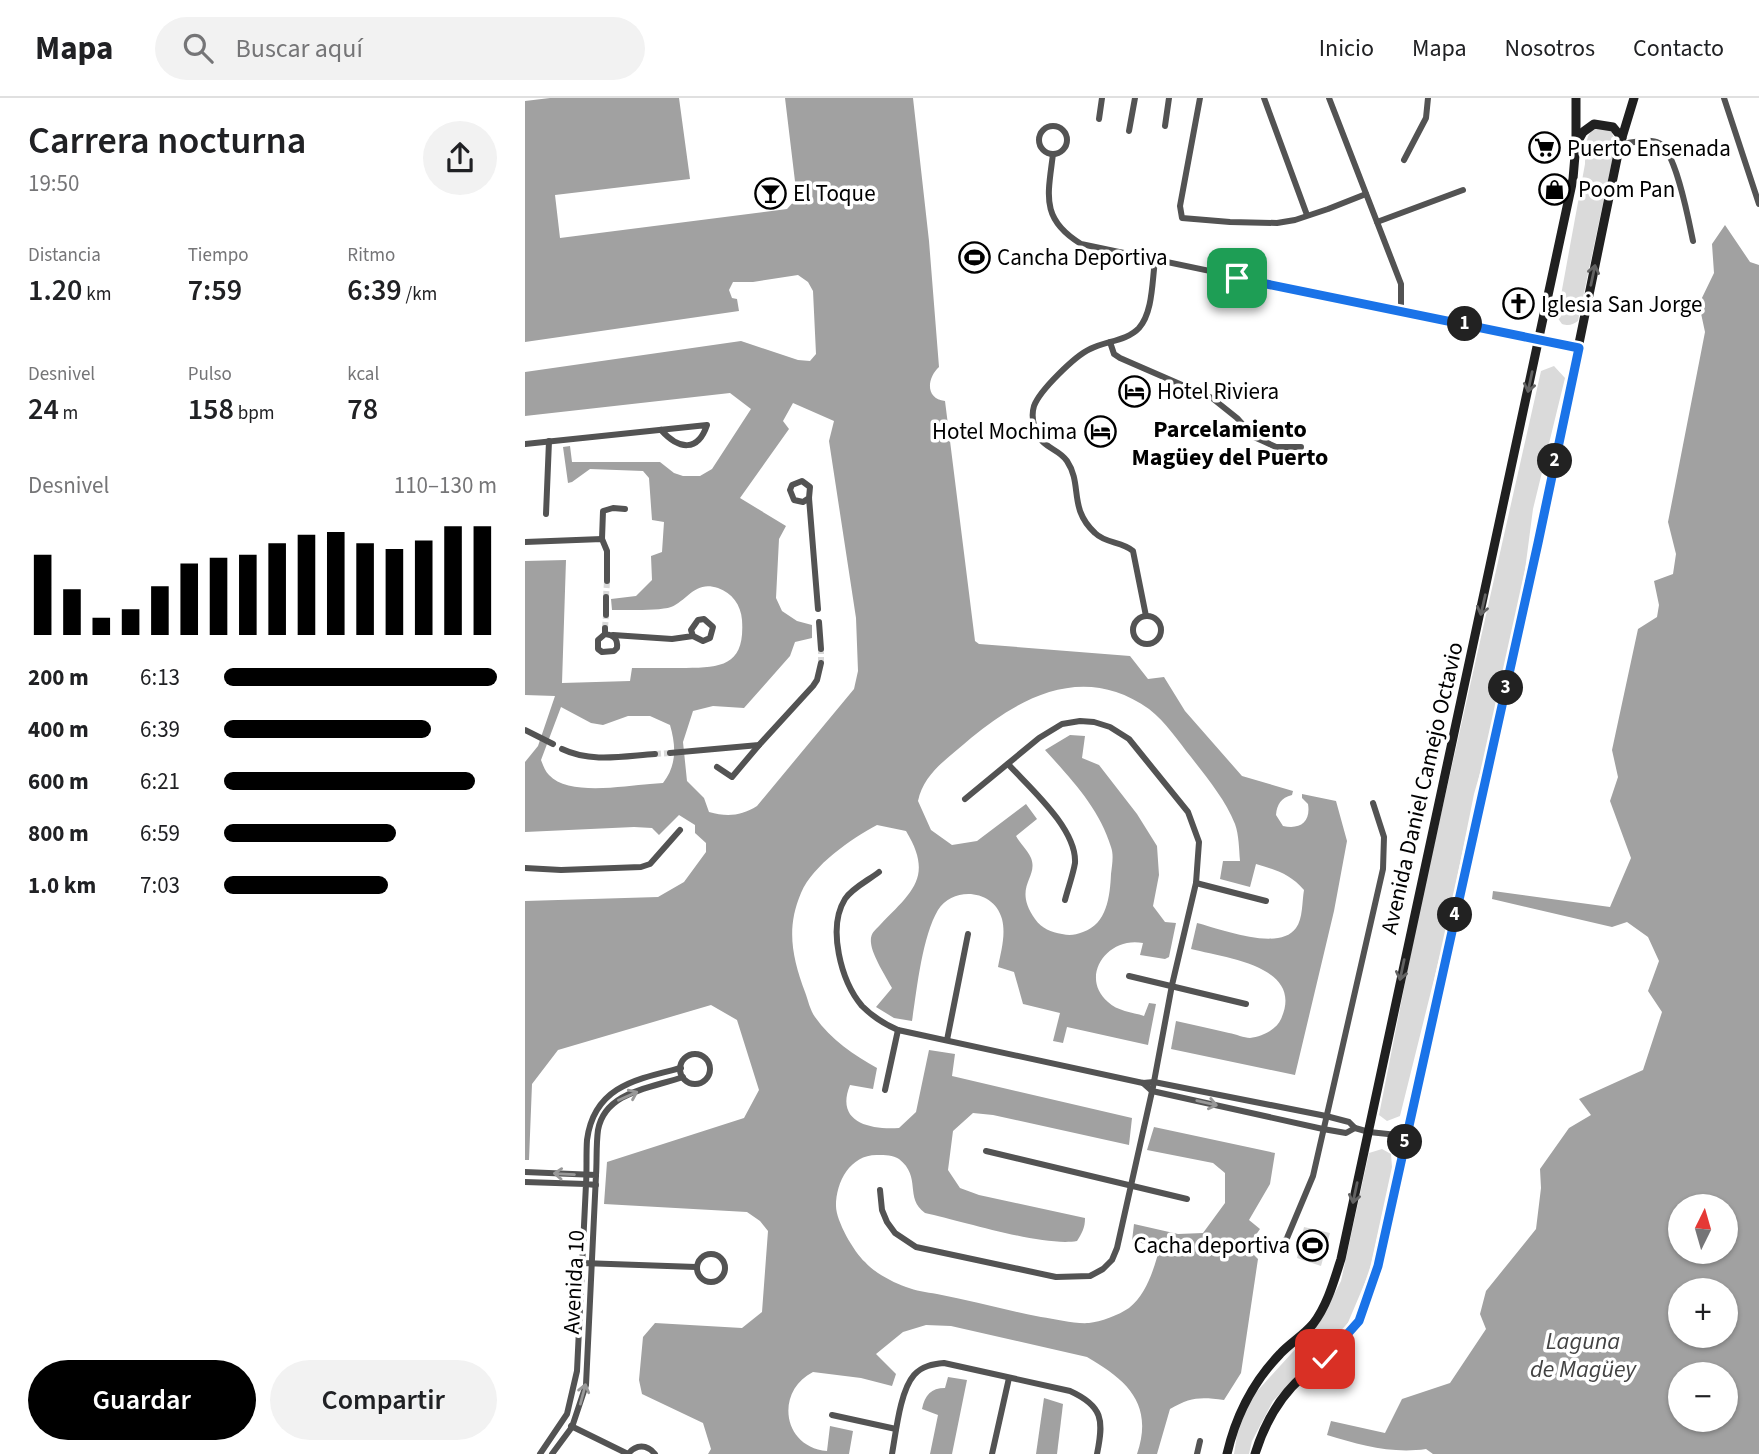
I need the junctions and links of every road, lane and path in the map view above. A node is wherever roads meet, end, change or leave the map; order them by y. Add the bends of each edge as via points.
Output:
1 (1102, 98) edge
2 (1135, 98) edge
3 (1169, 98) edge
4 (1200, 98) edge
5 (1264, 98) edge
6 (1329, 98) edge
7 (1428, 98) edge
8 (1576, 98) edge
9 (1634, 98) edge
10 (1724, 98) edge
11 (1099, 118) dead end
12 (1165, 126) dead end
13 (1129, 131) dead end
14 (1621, 141) junction
15 (1576, 143) junction
16 (1053, 154) junction
17 (1404, 160) dead end
18 (1464, 190) dead end
19 (1366, 194) junction
20 (1757, 195) edge
21 (1759, 204) edge
22 (1307, 215) junction
23 (1377, 222) junction
24 (1693, 241) dead end
25 (1155, 261) junction
26 (1401, 311) junction
27 (1539, 339) junction
28 (1110, 342) junction
29 (1579, 348) junction
30 (661, 430) junction
31 (549, 441) junction
32 (525, 444) edge
33 (1301, 447) dead end
34 (809, 498) dead end
35 (625, 509) dead end
36 (547, 514) dead end
37 (601, 539) junction
38 (525, 542) edge
39 (607, 581) tunnel mouth
40 (606, 597) tunnel mouth
41 (818, 609) dead end
42 (606, 615) tunnel mouth
43 (1146, 615) junction
44 (819, 623) dead end
45 (608, 632) dead end
46 (693, 636) dead end
47 (821, 649) tunnel mouth
48 (821, 663) tunnel mouth
49 (525, 730) edge
50 (551, 743) dead end
51 (759, 745) junction
52 (562, 749) dead end
53 (671, 753) tunnel mouth
54 (655, 754) tunnel mouth
55 (1008, 764) junction
56 (717, 767) dead end
57 (965, 799) dead end
58 (1373, 803) dead end
59 (680, 830) dead end
60 (525, 868) edge
61 (879, 873) dead end
62 (1196, 883) junction
63 (1065, 900) dead end
64 (1266, 901) dead end
65 (968, 934) dead end
66 (1129, 976) dead end
67 (1172, 985) junction
68 (1246, 1004) dead end
69 (898, 1030) junction
70 (947, 1040) junction
71 (681, 1068) junction
72 (683, 1077) junction
73 (1154, 1082) junction
74 (1143, 1083) junction
75 (885, 1090) dead end
76 (1152, 1091) junction
77 (1326, 1116) junction
78 (1355, 1128) junction
79 (1323, 1129) junction
80 (1369, 1132) junction
81 (1407, 1136) junction
82 (986, 1151) dead end
83 (525, 1172) edge
84 (586, 1175) junction
85 (596, 1175) junction
86 (525, 1182) edge
87 (586, 1184) junction
88 (596, 1185) junction
89 (1132, 1186) junction
90 (880, 1190) dead end
91 (1187, 1199) dead end
92 (1277, 1251) dead end
93 (582, 1264) junction
94 (593, 1264) junction
95 (697, 1267) junction
96 (1009, 1378) junction
97 (832, 1415) dead end
98 (563, 1422) junction
99 (572, 1427) junction
100 (896, 1429) junction
101 (1199, 1441) dead end
102 (540, 1454) edge
103 (552, 1454) edge
104 (628, 1454) edge
105 (655, 1454) edge
106 (892, 1454) edge
107 (992, 1454) edge
108 (1097, 1454) edge
109 (1197, 1454) edge
110 (1227, 1454) edge
111 (1255, 1454) edge

1 - 11 street
2 - 13 street
3 - 12 street
4 - 22 street via 1180,206 1182,218 1277,223
5 - 22 street
6 - 19 street
7 - 17 street via 1426,118
8 - 15 main road, Avenida Daniel Camejo Octavio
9 - 14 main road
10 - 20 street
14 - 15 main road via 1613,127 1594,124
14 - 24 street via 1662,144 1672,160
29 -> 14 main road
15 - 27 main road, Avenida Daniel Camejo Octavio via 1573,180
16 - 16 street via 1065,148 1067,139 1061,128 1053,126 1041,132 1039,142
16 - 25 street via 1049,207 1066,236 1081,244
18 - 23 street
19 - 22 street
19 - 23 street
20 - 21 street
23 - 26 street via 1401,284
25 - 26 street
25 - 28 street via 1144,320 1127,337
26 - 27 street
27 - 29 street
27 -> 80 main road, Avenida Daniel Camejo Octavio
28 - 33 street via 1120,358 1219,402 1254,437 1276,447
28 - 43 street via 1069,365 1036,402 1033,422 1041,440 1070,465 1077,505 1088,527 1101,538 1133,551
29 - 81 main road
30 - 30 street via 689,426 708,425 703,438 693,445 683,445
30 - 31 street
31 - 32 street
31 - 36 street
34 - 41 street
35 - 37 street via 603,511
37 - 38 street
37 - 39 street via 607,551
40 - 42 street
43 - 43 street via 1135,623 1133,632 1138,640 1152,643 1159,638 1161,625
44 - 47 street
45 - 46 street via 672,639
48 - 51 street via 813,686
49 - 50 street
51 - 53 street
51 - 56 street via 732,777
52 - 54 street via 593,758
55 - 57 street
55 - 62 street via 1062,724 1094,722 1122,734 1188,812 1199,842
55 - 63 street via 1071,838 1075,862
58 - 77 street via 1384,837 1383,869
59 - 60 street via 650,864 641,867
61 - 69 street via 847,896 835,934 839,956 860,1003
62 - 64 street
62 - 67 street
65 - 70 street
66 - 67 street
67 - 68 street
67 - 73 street
69 - 70 street
69 - 75 street
70 - 74 street
71 - 72 street
71 - 72 street via 684,1059 693,1054 709,1063 705,1080 691,1083
71 - 84 street, Avenida 10 via 618,1088 602,1102 587,1138
85 -> 72 street, Avenida 10 via 599,1130 612,1105 623,1096
73 - 74 street
73 - 76 street
73 - 77 street
74 - 76 street
76 -> 79 street
76 - 89 street
77 - 78 street
77 - 79 street
78 - 79 street via 1346,1133
78 - 80 street
79 - 92 street via 1313,1177
80 - 81 street
80 -> 110 main road, Avenida Daniel Camejo Octavio via 1341,1259 1328,1296 1313,1324 1279,1354 1249,1390
81 - 111 main road via 1378,1266 1359,1321 1279,1405
82 - 89 street
84 -> 83 street
84 - 85 street
84 - 87 street, Avenida 10
85 - 88 street, Avenida 10
86 - 87 street
87 - 88 street
87 - 93 street, Avenida 10
88 - 94 street, Avenida 10
89 - 90 street via 1112,1260 1090,1276 1076,1278 916,1247 887,1222
89 - 91 street
93 - 94 street
93 - 98 street, Avenida 10 via 577,1371
94 - 95 street
99 -> 94 street, Avenida 10 via 586,1385
95 - 95 street via 700,1278 710,1282 720,1279 725,1269 722,1259 712,1254 701,1257
96 - 100 street via 944,1363 930,1365 915,1374 906,1389
96 - 107 street
96 - 108 street via 1086,1398 1097,1408 1101,1426
97 - 100 street
98 - 99 street
98 - 102 street, Avenida 10
99 - 103 street, Avenida 10
99 - 104 street
100 - 106 street
101 - 109 street
104 - 105 street via 644,1446

